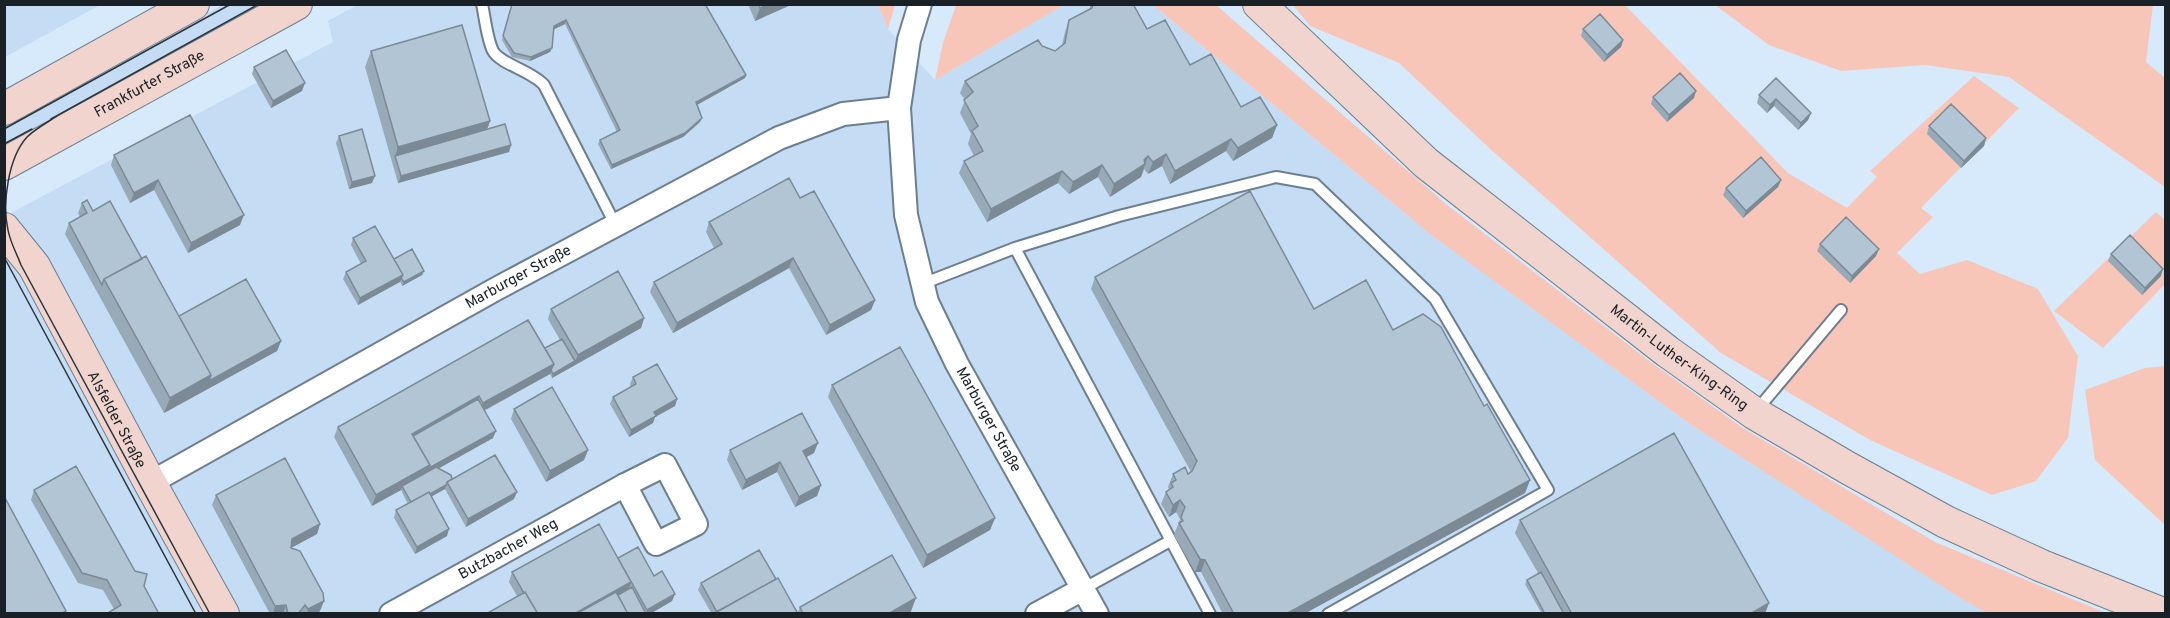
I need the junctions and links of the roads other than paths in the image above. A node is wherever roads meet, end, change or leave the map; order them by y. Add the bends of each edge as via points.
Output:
1 (193, 4) edge
2 (296, 4) edge
3 (482, 4) edge
4 (920, 4) edge
5 (1259, 4) edge
6 (899, 108) junction
7 (4, 109) edge
8 (4, 164) edge
9 (615, 224) junction
10 (4, 229) edge
11 (1015, 248) junction
12 (922, 284) junction
13 (1841, 310) dead end
14 (1755, 413) junction
15 (150, 483) junction
16 (626, 485) dead end
17 (1170, 541) junction
18 (1083, 589) junction
19 (223, 614) edge
20 (391, 614) edge
21 (1037, 614) edge
22 (1097, 614) edge
23 (1210, 614) edge
24 (1328, 614) edge
25 (2163, 614) edge

1 - 7 main road
2 - 8 main road, Frankfurter Straße
3 - 9 lane via 493,51 544,85
4 - 6 street, Marburger Straße via 909,40
5 - 14 main road, Martin-Luther-King-Ring via 1426,163 1668,352
6 - 9 street, Marburger Straße via 843,114 779,138
6 - 12 street, Marburger Straße via 906,215
9 - 15 street, Marburger Straße
10 - 15 main road, Alsfelder Straße via 34,266
11 - 12 lane
11 - 17 lane
11 - 24 lane via 1119,216 1275,177 1316,184 1435,299 1548,490
12 - 18 street, Marburger Straße via 950,349
13 - 14 lane
14 - 25 main road, Martin-Luther-King-Ring via 1946,522 2042,566
15 - 19 main road, Alsfelder Straße
16 - 20 street, Butzbacher Weg
17 - 18 lane
17 - 23 lane
18 - 21 street
18 - 22 street, Marburger Straße

